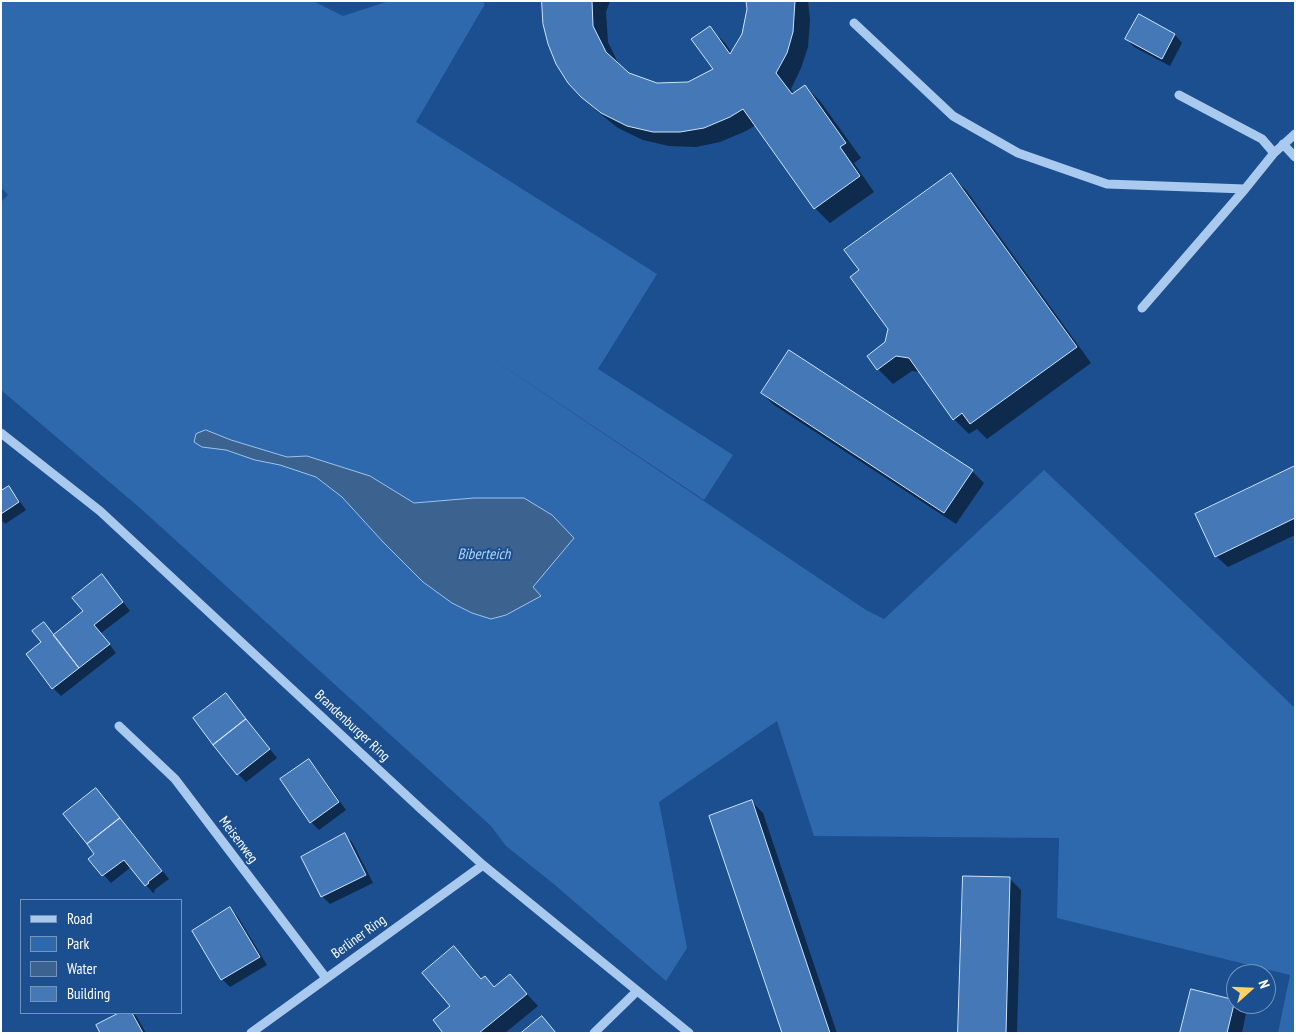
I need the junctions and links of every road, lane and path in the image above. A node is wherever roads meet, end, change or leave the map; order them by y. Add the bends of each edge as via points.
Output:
1 (854, 23) dead end
2 (1179, 95) dead end
3 (1295, 134) edge
4 (1283, 144) junction
5 (1274, 153) junction
6 (1295, 156) edge
7 (1245, 189) junction
8 (1142, 308) dead end
9 (1, 433) edge
10 (119, 726) dead end
11 (483, 865) junction
12 (326, 978) junction
13 (637, 991) junction
14 (250, 1033) edge
15 (594, 1033) edge
16 (689, 1033) edge

1 - 7 street via 953,116 1018,153 1107,184
2 - 5 street via 1262,139
3 - 4 street
4 - 5 street
4 - 6 street
5 - 7 street
7 - 8 street
9 - 11 street, Brandenburger Ring via 100,511
10 - 12 street, Meisenweg via 175,779
11 - 12 street, Berliner Ring
11 - 13 street, Brandenburger Ring
12 - 14 street, Berliner Ring
13 - 15 street
13 - 16 street, Brandenburger Ring

